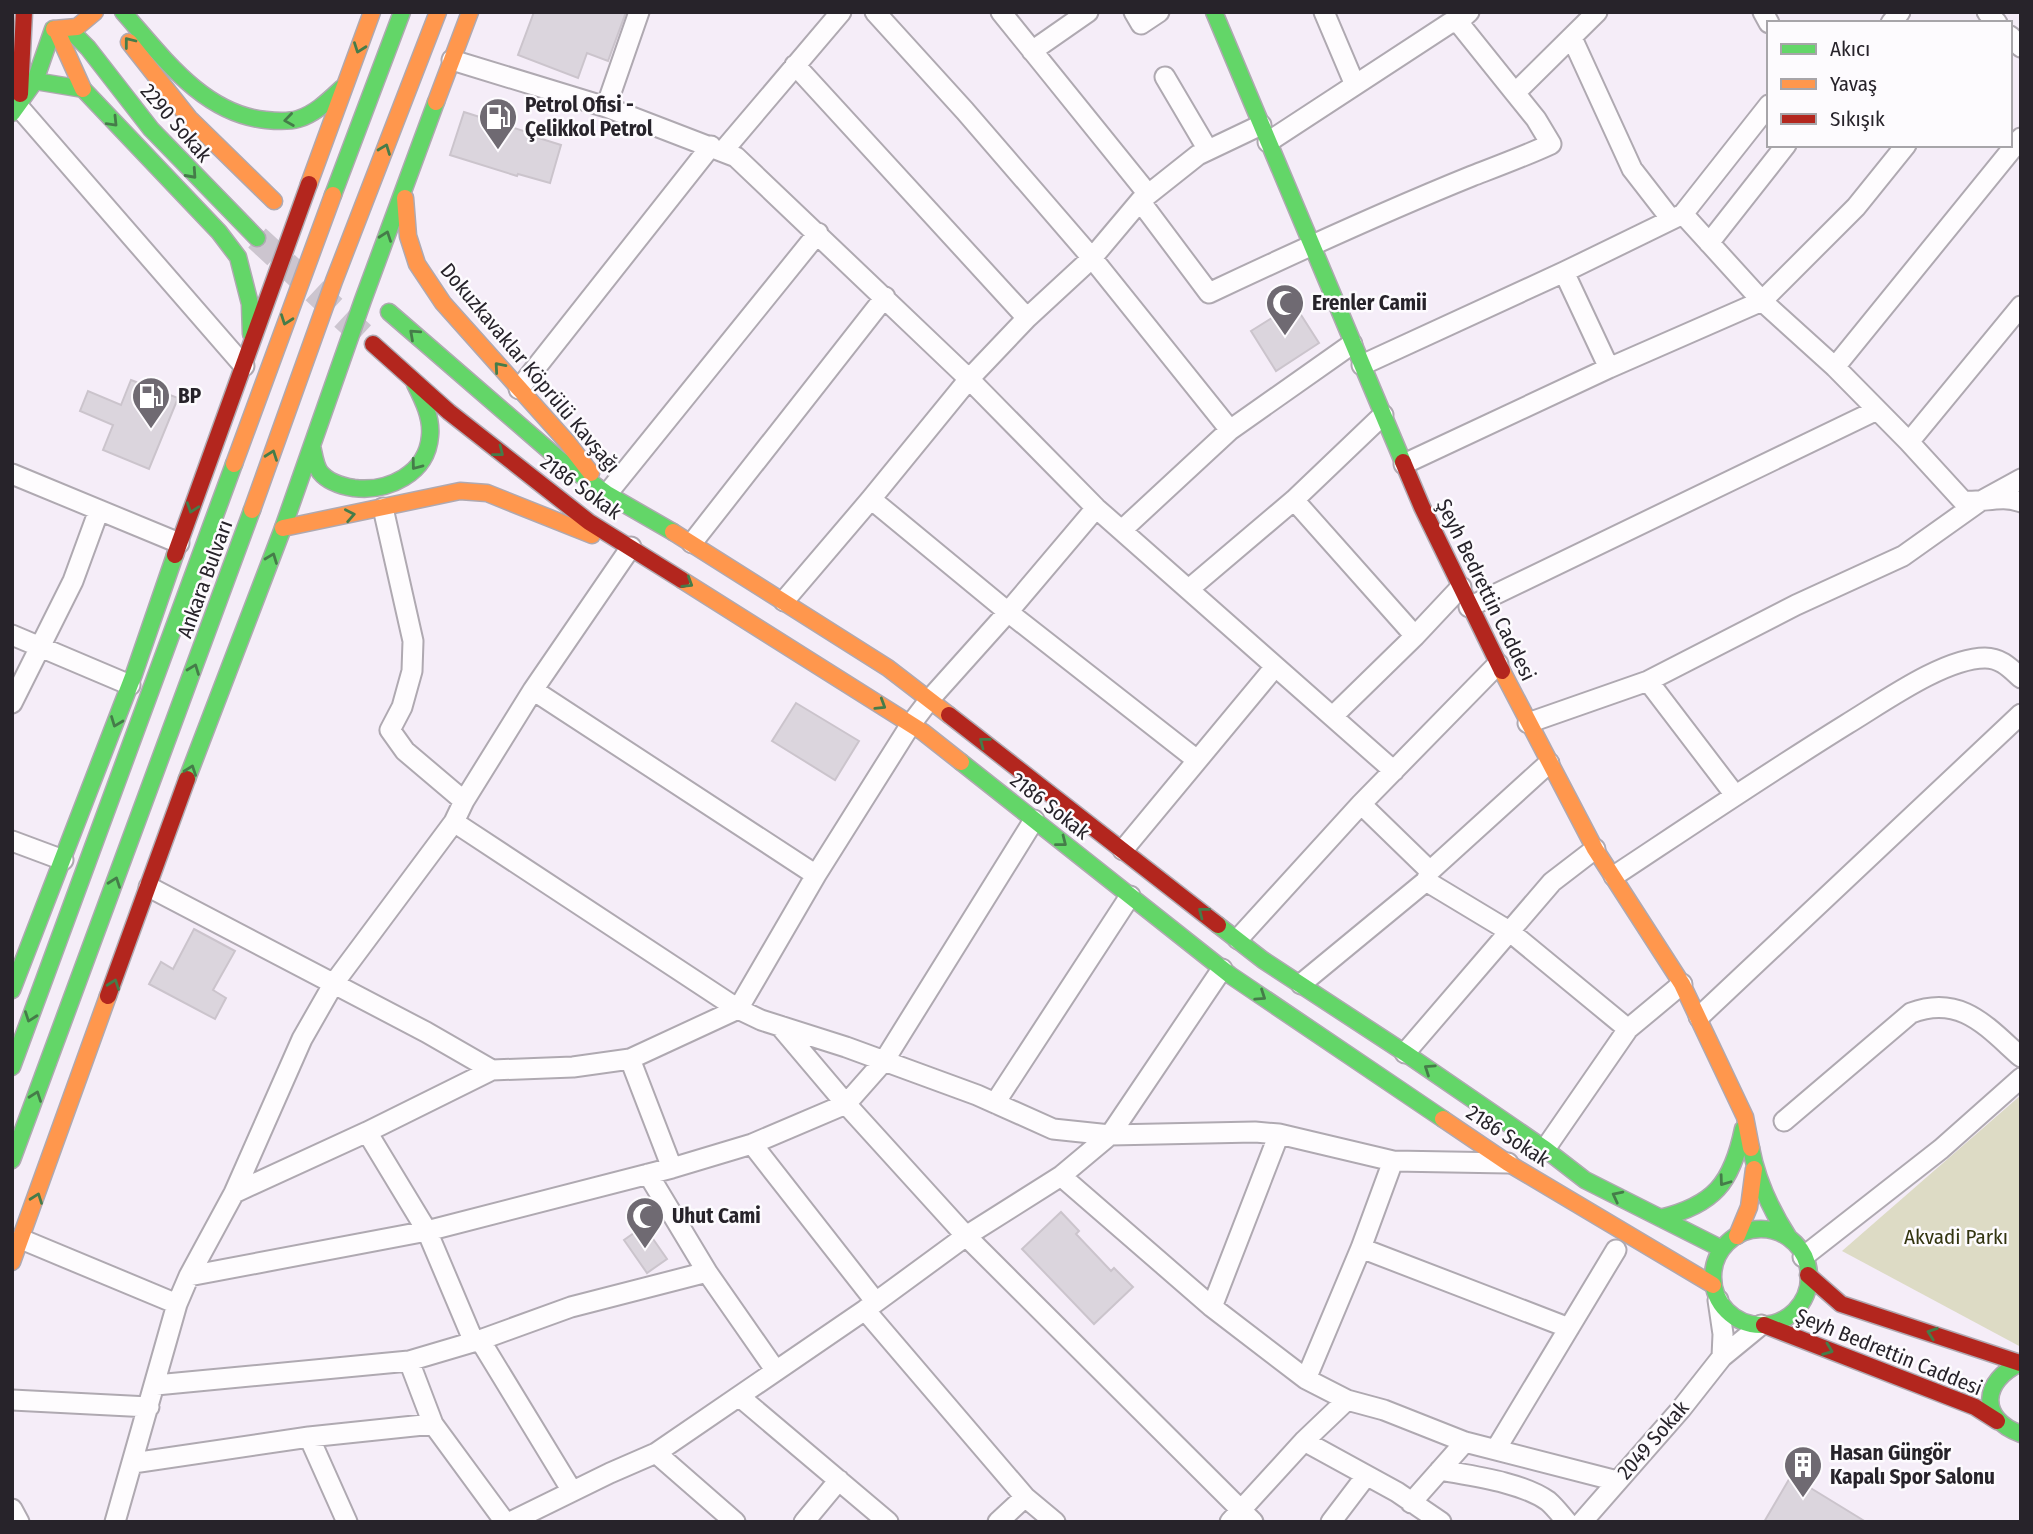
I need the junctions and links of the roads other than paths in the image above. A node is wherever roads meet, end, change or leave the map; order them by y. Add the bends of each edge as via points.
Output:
1 (27, 12) edge
2 (95, 12) edge
3 (110, 12) edge
4 (123, 12) edge
5 (402, 12) edge
6 (438, 12) edge
7 (459, 12) edge
8 (470, 12) edge
9 (639, 12) edge
10 (841, 12) edge
11 (875, 12) edge
12 (1001, 12) edge
13 (1088, 12) edge
14 (1134, 12) edge
15 (1159, 12) edge
16 (1214, 12) edge
17 (1324, 12) edge
18 (1597, 12) edge
19 (372, 15) edge
20 (1455, 17) edge
21 (60, 29) junction
22 (461, 36) junction
23 (1572, 38) junction
24 (1032, 51) junction
25 (452, 60) junction
26 (794, 65) junction
27 (1165, 77) dead end
28 (35, 81) junction
29 (346, 85) junction
30 (1355, 85) junction
31 (83, 89) junction
32 (1515, 93) junction
33 (606, 107) junction
34 (1767, 107) edge
35 (15, 110) edge
36 (1265, 133) junction
37 (2021, 138) edge
38 (1784, 147) edge
39 (1904, 147) edge
40 (717, 148) junction
41 (1208, 150) junction
42 (404, 189) junction
43 (1144, 197) junction
44 (274, 201) dead end
45 (1676, 216) junction
46 (818, 233) junction
47 (257, 237) tunnel mouth
48 (1709, 243) junction
49 (1312, 245) junction
50 (1092, 258) junction
51 (1564, 272) junction
52 (885, 297) junction
53 (1762, 301) junction
54 (2021, 306) edge
55 (389, 312) dead end
56 (1027, 318) junction
57 (373, 344) tunnel mouth
58 (1352, 344) junction
59 (248, 357) junction
60 (1362, 365) junction
61 (1835, 367) junction
62 (1609, 369) junction
63 (969, 379) junction
64 (413, 380) junction
65 (519, 389) junction
66 (1877, 410) junction
67 (1383, 415) junction
68 (1230, 430) junction
69 (1909, 442) junction
70 (312, 446) junction
71 (1404, 464) junction
72 (12, 474) edge
73 (2021, 478) edge
74 (607, 494) junction
75 (871, 499) junction
76 (1294, 500) junction
77 (1979, 502) junction
78 (2021, 502) edge
79 (383, 508) junction
80 (1096, 509) junction
81 (99, 510) junction
82 (283, 528) junction
83 (1122, 530) junction
84 (692, 542) junction
85 (179, 543) junction
86 (631, 547) junction
87 (1461, 587) junction
88 (1189, 589) junction
89 (784, 601) junction
90 (1469, 607) junction
91 (1008, 612) junction
92 (12, 635) edge
93 (1415, 636) junction
94 (40, 647) junction
95 (1498, 664) junction
96 (1274, 668) junction
97 (2021, 678) edge
98 (1648, 681) junction
99 (130, 685) junction
100 (533, 690) junction
101 (930, 699) junction
102 (12, 703) edge
103 (2021, 714) edge
104 (1333, 716) junction
105 (1528, 723) junction
106 (911, 724) junction
107 (1197, 760) junction
108 (1549, 763) junction
109 (1394, 771) junction
110 (1735, 795) junction
111 (464, 801) junction
112 (1361, 804) junction
113 (1034, 820) junction
114 (454, 822) junction
115 (12, 841) edge
116 (1595, 849) junction
117 (1123, 850) junction
118 (63, 860) junction
119 (816, 876) junction
120 (1428, 876) junction
121 (1614, 876) junction
122 (149, 887) junction
123 (1130, 896) junction
124 (1509, 931) junction
125 (1238, 939) junction
126 (20, 946) edge
127 (1222, 969) junction
128 (334, 984) junction
129 (1301, 984) junction
130 (1682, 984) junction
131 (12, 990) edge
132 (738, 1009) junction
133 (1699, 1017) junction
134 (779, 1025) junction
135 (1628, 1029) junction
136 (1405, 1053) junction
137 (2021, 1057) edge
138 (630, 1059) junction
139 (884, 1060) junction
140 (12, 1067) edge
141 (492, 1070) junction
142 (2021, 1078) edge
143 (995, 1103) junction
144 (846, 1104) junction
145 (1745, 1117) junction
146 (1784, 1121) dead end
147 (367, 1132) junction
148 (1279, 1134) junction
149 (1110, 1135) junction
150 (752, 1144) junction
151 (1545, 1149) junction
152 (12, 1160) edge
153 (1393, 1161) junction
154 (1508, 1163) junction
155 (1755, 1167) junction
156 (672, 1168) junction
157 (648, 1174) junction
158 (1061, 1176) junction
159 (234, 1193) junction
160 (1661, 1218) junction
161 (427, 1231) junction
162 (966, 1236) junction
163 (1737, 1236) junction
164 (1789, 1238) junction
165 (21, 1239) junction
166 (1361, 1248) junction
167 (1722, 1249) junction
168 (1616, 1250) dead end
169 (12, 1262) edge
170 (1806, 1266) junction
171 (706, 1272) junction
172 (189, 1276) junction
173 (1715, 1292) junction
174 (177, 1304) junction
175 (870, 1305) junction
176 (1212, 1307) junction
177 (1763, 1325) junction
178 (1569, 1328) junction
179 (477, 1341) junction
180 (1973, 1347) junction
181 (2021, 1347) edge
182 (1722, 1357) junction
183 (409, 1361) junction
184 (2020, 1363) edge
185 (776, 1371) junction
186 (1306, 1379) junction
187 (156, 1385) junction
188 (740, 1397) junction
189 (12, 1400) edge
190 (1347, 1400) junction
191 (149, 1407) junction
192 (1997, 1421) junction
193 (433, 1424) junction
194 (2018, 1435) edge
195 (309, 1437) junction
196 (1304, 1441) junction
197 (1465, 1442) junction
198 (1496, 1449) junction
199 (656, 1453) junction
200 (133, 1463) junction
201 (1440, 1470) junction
202 (1366, 1476) junction
203 (839, 1480) junction
204 (1617, 1481) junction
205 (572, 1491) junction
206 (1025, 1497) junction
207 (1411, 1503) junction
208 (12, 1509) edge
209 (1242, 1518) edge
210 (512, 1521) edge
211 (19, 1522) edge
212 (115, 1522) edge
213 (347, 1522) edge
214 (734, 1522) edge
215 (804, 1522) edge
216 (888, 1522) edge
217 (999, 1522) edge
218 (1055, 1522) edge
219 (1331, 1522) edge
220 (1441, 1522) edge
221 (1567, 1522) edge
222 (1582, 1522) edge

1 - 21 main road, 2290 Sokak via 44,26
1 - 35 main road via 22,85
2 - 21 main road via 82,25
44 -> 3 main road, 2290 Sokak via 189,118
29 -> 4 main road via 301,118 256,121 232,113 180,75
5 -> 140 main road, Ankara Bulvarı
152 -> 6 main road, Ankara Bulvarı via 334,281
7 - 22 main road
8 - 22 main road
9 - 33 street
10 - 26 street
11 - 50 street
12 - 24 street
13 - 24 street
14 - 15 street via 1141,24
16 - 36 main road, Şeyh Bedrettin Caddesi
17 - 30 street
18 - 23 street
19 -> 29 main road
20 - 30 street
20 - 32 street
21 - 28 main road
21 - 31 main road
21 -> 47 main road, 2290 Sokak via 92,51 136,111 209,193
22 - 25 main road
23 - 32 street
23 - 45 street via 1632,169
24 - 43 street
25 - 33 street
25 - 42 main road
26 - 40 street
26 - 56 street
27 - 41 street
28 - 31 main road
28 - 35 main road
29 - 59 main road
30 - 36 street
31 -> 59 main road via 238,257 250,304
32 - 49 street via 1550,144
33 - 40 street
34 - 45 street
35 - 59 street
36 - 41 street
36 - 49 main road, Şeyh Bedrettin Caddesi
37 - 61 street
38 - 48 street
39 - 53 street via 1856,207
40 - 46 street via 736,157
40 - 65 street
41 - 43 street
65 -> 42 main road, Dokuzkavaklar Köprülü Kavşağı via 443,303 417,264 408,236
70 -> 42 main road
43 - 49 street via 1209,293
43 - 50 street
45 - 48 street
45 - 51 street
46 - 52 street
46 - 74 street
48 - 53 street
49 - 58 main road, Şeyh Bedrettin Caddesi
50 - 56 street
50 - 68 street
51 - 60 street
51 - 62 street
52 - 63 street
52 - 84 street
53 - 61 street
53 - 62 street
54 - 69 street
74 -> 55 main road, 2186 Sokak via 515,424
56 - 63 street
57 - 64 main road, 2186 Sokak
58 - 60 main road, Şeyh Bedrettin Caddesi
58 - 68 street
59 -> 85 main road
60 - 67 main road, Şeyh Bedrettin Caddesi
61 - 66 street
62 - 71 street
63 - 75 street
63 - 80 street
64 -> 70 main road via 425,403 430,439 408,477 372,490 341,486 320,471
64 -> 86 main road, 2186 Sokak via 589,522
65 - 74 main road, Dokuzkavaklar Köprülü Kavşağı via 568,442
66 - 69 street
66 - 90 street
67 - 71 main road, Şeyh Bedrettin Caddesi
67 - 76 street
68 - 83 street
69 - 77 street via 1963,501
70 - 82 main road
71 - 87 main road, Şeyh Bedrettin Caddesi
72 - 81 street
73 - 77 street
74 - 84 main road, 2186 Sokak
75 - 89 street
75 - 91 street
76 - 88 street
76 - 93 street
77 - 78 street via 2007,497
77 - 98 street via 1903,556
82 -> 79 main road
79 - 86 main road via 460,491 487,493
79 - 111 street via 413,641 412,671 390,730 405,751
80 - 83 street
80 - 91 street
81 - 85 street
81 - 94 street via 73,581
122 -> 82 main road
83 - 88 street
84 - 89 main road, 2186 Sokak
85 - 99 main road
86 - 100 street
86 -> 106 main road, 2186 Sokak
87 - 90 main road, Şeyh Bedrettin Caddesi
87 - 93 street
88 - 96 street
89 - 101 main road, 2186 Sokak
90 - 95 main road, Şeyh Bedrettin Caddesi
91 - 101 street
91 - 107 street
92 - 94 street
93 - 104 street
94 - 99 street
94 - 102 street
95 - 105 main road, Şeyh Bedrettin Caddesi
95 - 109 street
96 - 104 street
96 - 107 street
97 - 110 street via 1999,659 1984,657 1919,679
98 - 105 street
98 - 110 street
99 -> 118 main road
100 - 111 street
100 - 119 street
101 - 106 street
117 -> 101 main road, 2186 Sokak
103 - 133 street
104 - 109 street
105 - 108 main road, Şeyh Bedrettin Caddesi
106 - 113 main road, 2186 Sokak
106 - 119 street
107 - 117 street
108 - 116 main road, Şeyh Bedrettin Caddesi
108 - 120 street
109 - 112 street
110 - 121 street
111 - 114 street
112 - 120 street
112 - 125 street
113 -> 123 main road, 2186 Sokak
113 - 139 street
114 - 128 street
114 - 132 street
115 - 118 street
116 - 121 main road, Şeyh Bedrettin Caddesi
116 - 124 street via 1552,882
125 -> 117 main road, 2186 Sokak
118 - 126 main road
119 - 132 street
120 - 124 street
120 - 129 street
121 - 130 main road, Şeyh Bedrettin Caddesi
122 - 128 street
165 -> 122 main road
123 - 127 main road, 2186 Sokak
123 - 143 street
124 - 135 street
124 - 136 street
125 - 129 main road, 2186 Sokak
126 - 131 main road
127 - 149 street
127 -> 154 main road, 2186 Sokak
128 - 141 street
128 - 159 street via 302,1039
129 - 136 main road, 2186 Sokak
130 - 133 main road, Şeyh Bedrettin Caddesi
130 - 135 street
132 - 134 street
132 - 138 street
133 - 145 main road, Şeyh Bedrettin Caddesi
134 - 139 street
134 - 144 street
135 - 151 street
151 -> 136 main road, 2186 Sokak
137 - 146 street via 1975,1016 1937,1005 1926,1007 1911,1013
138 - 141 street
138 - 156 street
139 - 143 street
139 - 144 street
141 - 147 street
142 - 170 street
143 - 149 street via 1053,1129
144 - 150 street
144 - 162 street
145 - 155 main road, Şeyh Bedrettin Caddesi
145 -> 160 main road via 1740,1153 1720,1188 1702,1205
147 - 159 street
147 - 161 street
148 - 149 street
148 - 153 street
148 - 176 street
149 - 158 street
150 - 156 street
150 - 175 street
160 -> 151 main road, 2186 Sokak via 1584,1180
153 - 154 street
153 - 166 street
154 - 173 main road, 2186 Sokak
155 - 163 main road, Şeyh Bedrettin Caddesi via 1749,1207
155 - 164 main road, Şeyh Bedrettin Caddesi via 1774,1215
156 - 157 street
157 - 161 street
157 - 171 street
158 - 162 street
158 - 176 street
159 - 172 street
160 - 167 main road, 2186 Sokak
161 - 172 street
161 - 179 street
162 - 175 street
162 - 209 street
163 - 164 main road via 1759,1229
163 - 167 main road
164 - 170 main road
165 - 169 main road
165 - 174 street
166 - 178 street
166 - 186 street
167 - 173 main road via 1713,1268
168 - 178 street
170 - 177 main road via 1806,1294 1798,1308 1786,1318
180 -> 170 main road, Şeyh Bedrettin Caddesi via 1841,1304
171 - 179 street via 571,1307
171 - 185 street
172 - 174 street
173 - 177 main road via 1741,1322
173 - 182 street
174 - 187 street
175 - 185 street
175 - 206 street
176 - 186 street
177 - 182 street, 2049 Sokak
177 -> 192 main road, Şeyh Bedrettin Caddesi via 1975,1407
178 - 198 street
179 - 183 street
179 - 205 street
180 - 181 main road
180 - 184 main road, Şeyh Bedrettin Caddesi
182 - 204 street, 2049 Sokak
183 - 187 street
183 - 193 street
184 - 192 main road via 2008,1367 1992,1385 1990,1398
185 - 188 street
186 - 190 street
187 - 191 street
188 - 199 street
188 - 203 street
189 - 191 street
190 - 196 street
190 - 197 street
191 - 200 street
192 - 194 main road, Şeyh Bedrettin Caddesi
193 - 195 street
193 - 210 street
195 - 200 street
195 - 213 street
196 - 202 street
196 - 209 street
197 - 198 street
197 - 201 street
198 - 204 street
199 - 205 street
199 - 214 street
200 - 212 street
201 - 207 street
201 - 221 street via 1527,1492 1548,1502
202 - 207 street
202 - 219 street
203 - 215 street
203 - 216 street
204 - 222 street, 2049 Sokak
205 - 210 street
206 - 217 street
206 - 218 street
207 - 220 street
208 - 211 street

